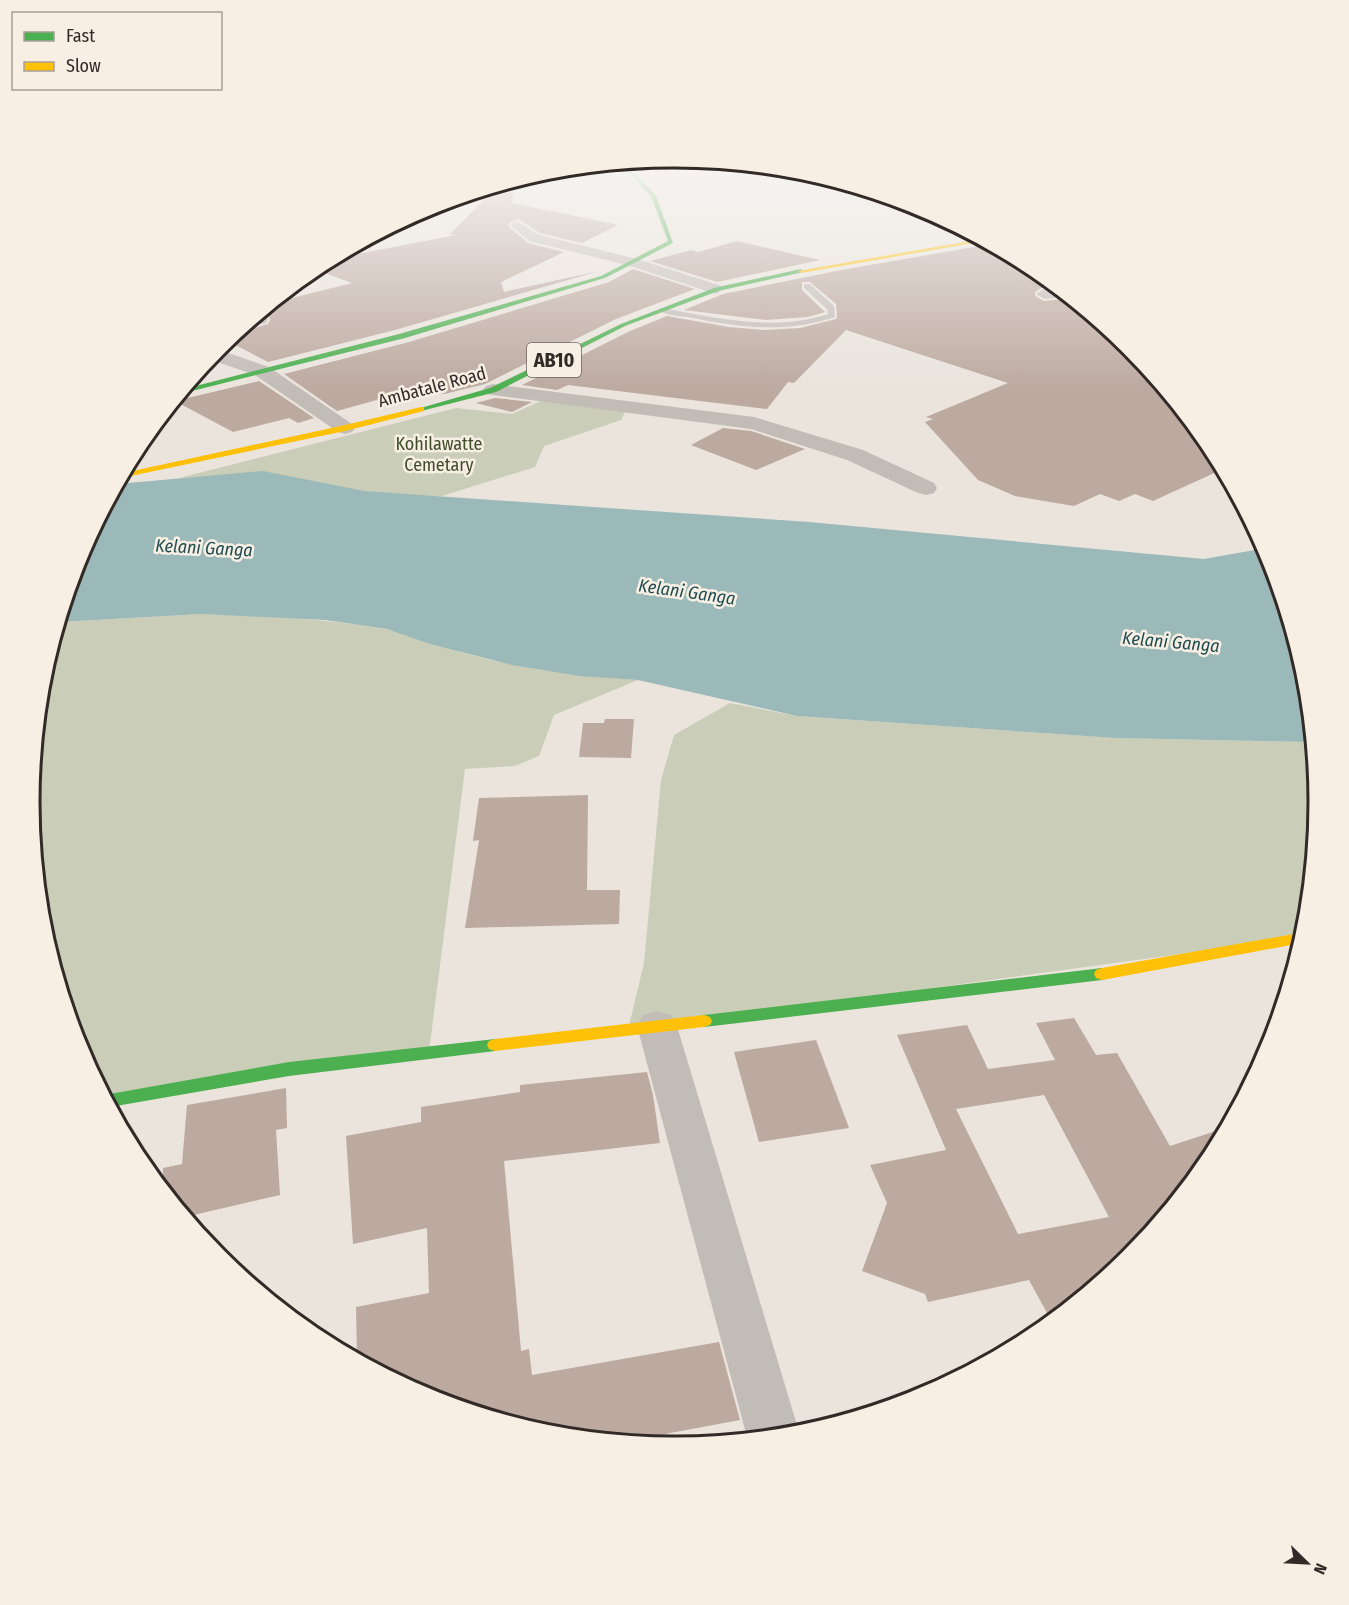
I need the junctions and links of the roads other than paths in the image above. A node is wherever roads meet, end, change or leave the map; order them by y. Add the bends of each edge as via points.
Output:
1 (542, 240) edge
2 (670, 240) edge
3 (971, 242) edge
4 (632, 262) junction
5 (807, 286) dead end
6 (716, 289) junction
7 (1044, 294) dead end
8 (1052, 294) edge
9 (662, 310) junction
10 (222, 358) edge
11 (233, 362) junction
12 (218, 363) edge
13 (262, 371) junction
14 (194, 389) edge
15 (493, 390) junction
16 (345, 428) junction
17 (132, 474) edge
18 (926, 488) dead end
19 (1293, 939) edge
20 (657, 1026) junction
21 (115, 1100) edge
22 (772, 1429) edge

1 - 4 street
2 - 4 street
3 - 6 street, Ambatale Road / AB10
4 - 6 street
4 - 13 street via 603,277 402,336
5 - 9 lane via 831,308 832,315 800,323 755,325
6 - 9 street, Ambatale Road / AB10
7 - 8 street
9 - 15 street, Ambatale Road / AB10 via 623,325
10 - 11 street
11 - 12 street
11 - 13 street
13 - 14 street
13 - 16 street
15 - 16 street, Ambatale Road / AB10
15 - 18 street via 754,423 855,455
16 - 17 street, Ambatale Road / AB10
19 - 20 street via 1089,976
20 - 21 street via 289,1069
20 - 22 street

